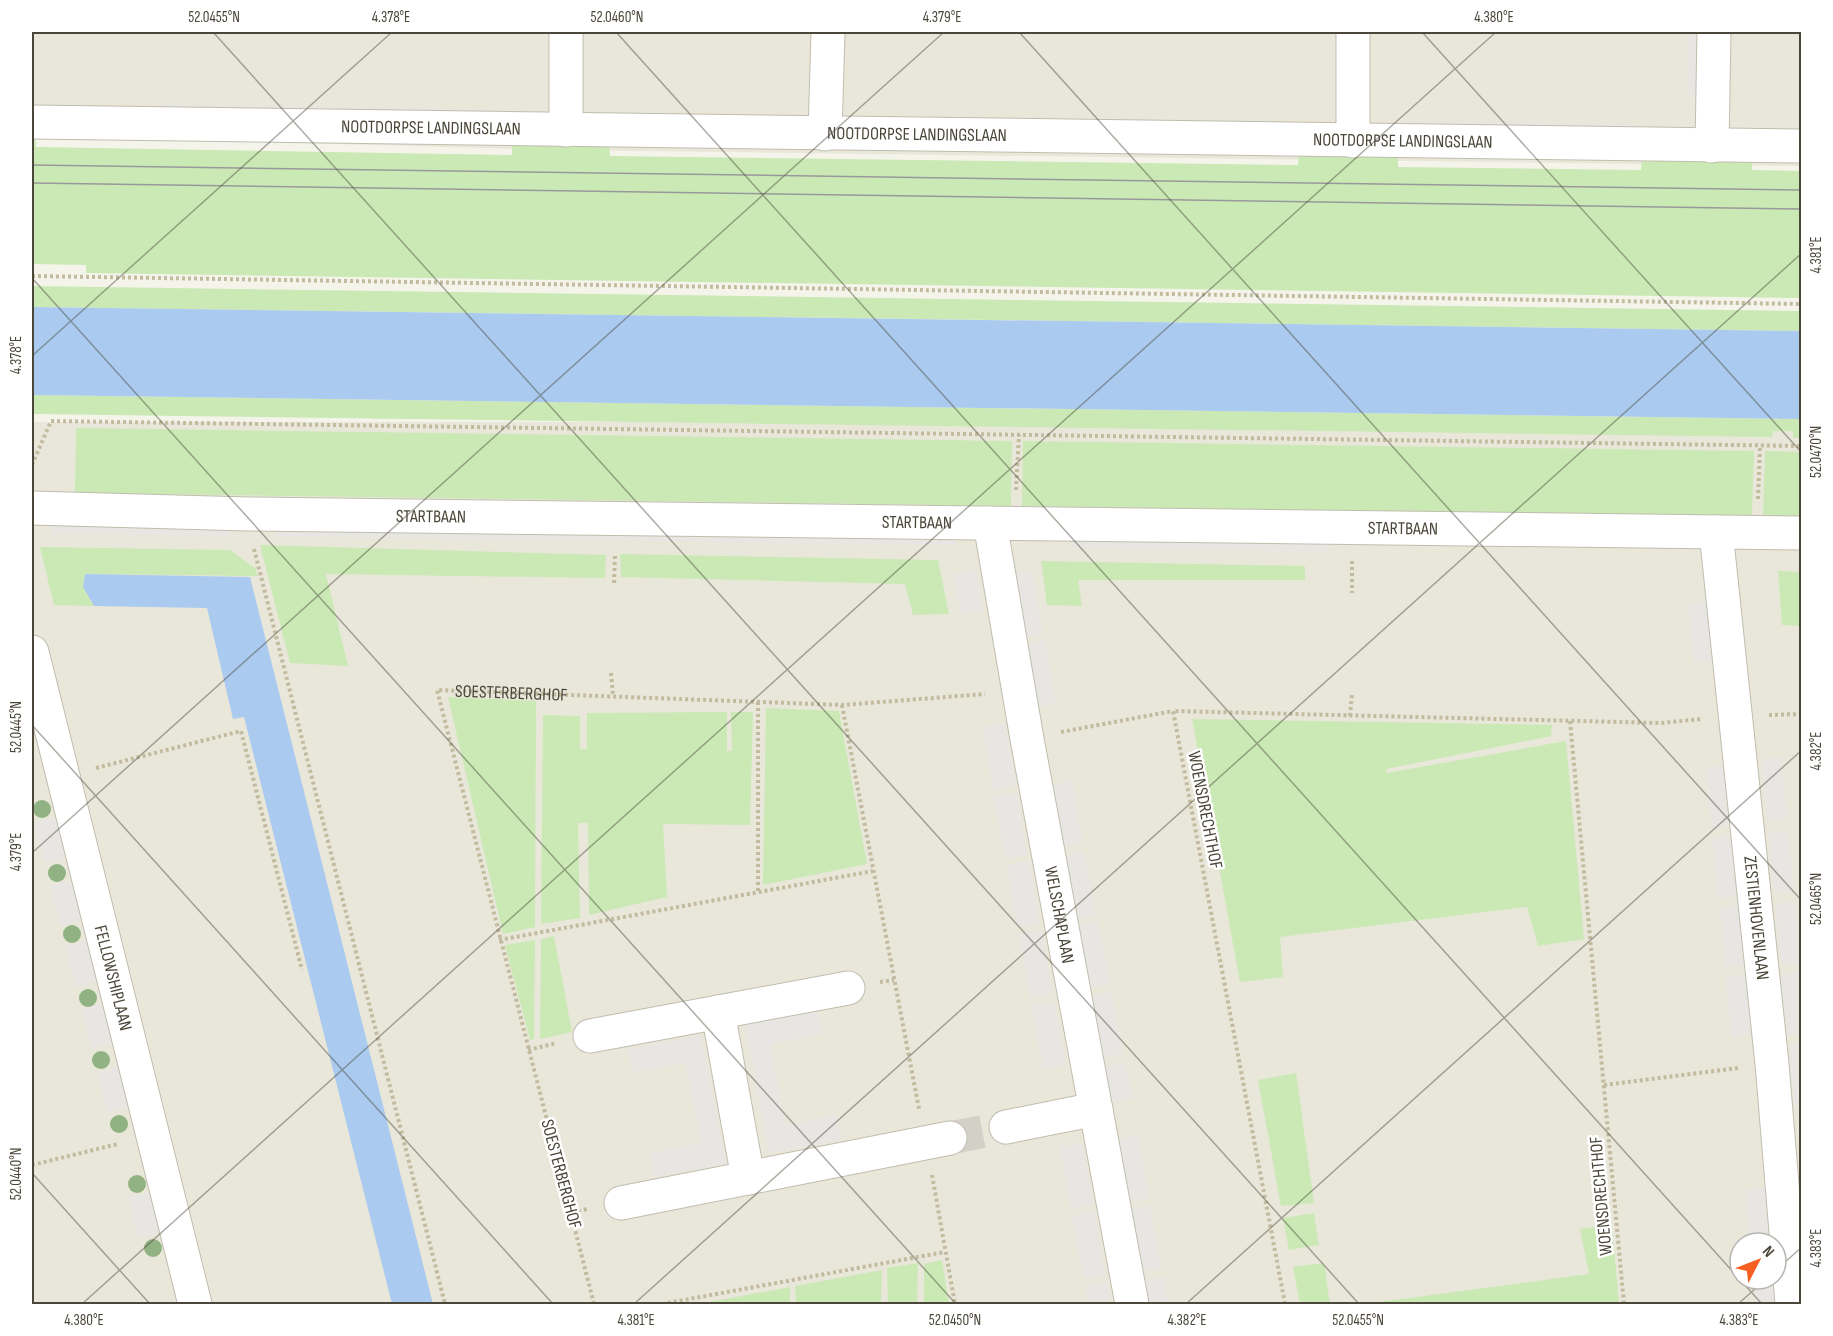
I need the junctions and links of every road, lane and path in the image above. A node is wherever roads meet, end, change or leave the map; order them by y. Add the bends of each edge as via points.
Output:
1 (566, 32) edge
2 (828, 32) edge
3 (1353, 32) edge
4 (1714, 32) edge
5 (32, 122) edge
6 (566, 130) junction
7 (825, 134) junction
8 (1353, 141) junction
9 (1712, 146) junction
10 (1802, 146) edge
11 (32, 276) edge
12 (1802, 304) edge
13 (1019, 435) junction
14 (1760, 446) junction
15 (1802, 446) edge
16 (32, 465) edge
17 (32, 508) edge
18 (1002, 523) junction
19 (1716, 532) junction
20 (1757, 532) junction
21 (1802, 533) edge
22 (253, 545) dead end
23 (615, 550) dead end
24 (614, 583) dead end
25 (32, 652) edge
26 (611, 673) dead end
27 (1018, 692) junction
28 (1352, 693) dead end
29 (613, 696) junction
30 (758, 702) junction
31 (842, 705) junction
32 (1173, 711) junction
33 (1350, 716) junction
34 (1735, 716) junction
35 (1570, 721) junction
36 (1027, 739) junction
37 (63, 777) junction
38 (873, 871) junction
39 (758, 892) junction
40 (500, 940) junction
41 (302, 970) dead end
42 (848, 988) dead end
43 (718, 1012) junction
44 (590, 1036) dead end
45 (1772, 1064) junction
46 (1604, 1085) junction
47 (1096, 1109) junction
48 (1006, 1127) tunnel mouth
49 (151, 1136) junction
50 (938, 1141) junction
51 (1790, 1144) edge
52 (32, 1165) edge
53 (748, 1178) junction
54 (621, 1203) dead end
55 (945, 1251) junction
56 (195, 1305) edge
57 (446, 1305) edge
58 (594, 1305) edge
59 (662, 1305) edge
60 (955, 1305) edge
61 (1132, 1305) edge
62 (1285, 1305) edge
63 (1624, 1305) edge
64 (1792, 1305) edge

1 - 6 street
2 - 7 street
3 - 8 street
4 - 9 street
5 - 6 street, NOOTDORPSE LANDINGSLAAN
6 - 7 street, NOOTDORPSE LANDINGSLAAN
7 - 8 street, NOOTDORPSE LANDINGSLAAN
8 - 9 street, NOOTDORPSE LANDINGSLAAN
9 - 10 street, NOOTDORPSE LANDINGSLAAN
11 - 12 path
13 - 14 path
13 - 16 path via 51,421
13 - 18 path
14 - 15 path
14 - 20 path
17 - 18 street, STARTBAAN
18 - 19 street, STARTBAAN
18 - 27 street, WELSCHAPLAAN
19 - 20 street, STARTBAAN
19 - 34 street, ZESTIENHOVENLAAN
20 - 21 street, STARTBAAN
22 - 57 path
23 - 24 path
25 - 37 street, FELLOWSHIPLAAN
26 - 29 path
27 - 31 path, SOESTERBERGHOF
27 - 36 street, WELSCHAPLAAN
28 - 33 path
29 - 30 path, SOESTERBERGHOF
29 - 40 path, SOESTERBERGHOF via 437,690
30 - 31 path, SOESTERBERGHOF
30 - 39 path
31 - 38 path
32 - 33 path
32 - 36 path
32 - 62 path, WOENSDRECHTHOF
33 - 35 path
34 - 35 path via 1661,723
34 - 45 street, ZESTIENHOVENLAAN
35 - 46 path, WOENSDRECHTHOF
36 - 47 street, WELSCHAPLAAN
37 - 41 path via 241,731
37 - 49 street, FELLOWSHIPLAAN
38 - 39 path
38 - 50 path
39 - 40 path
40 - 58 path, SOESTERBERGHOF
42 - 43 street
43 - 44 street
43 - 53 street
45 - 46 path
45 - 51 street, ZESTIENHOVENLAAN
46 - 63 path, WOENSDRECHTHOF
47 - 48 street
47 - 61 street, WELSCHAPLAAN
49 - 52 path
49 - 56 street, FELLOWSHIPLAAN
50 - 53 street
50 - 55 path
51 - 64 street, ZESTIENHOVENLAAN
53 - 54 street
55 - 59 path
55 - 60 path

